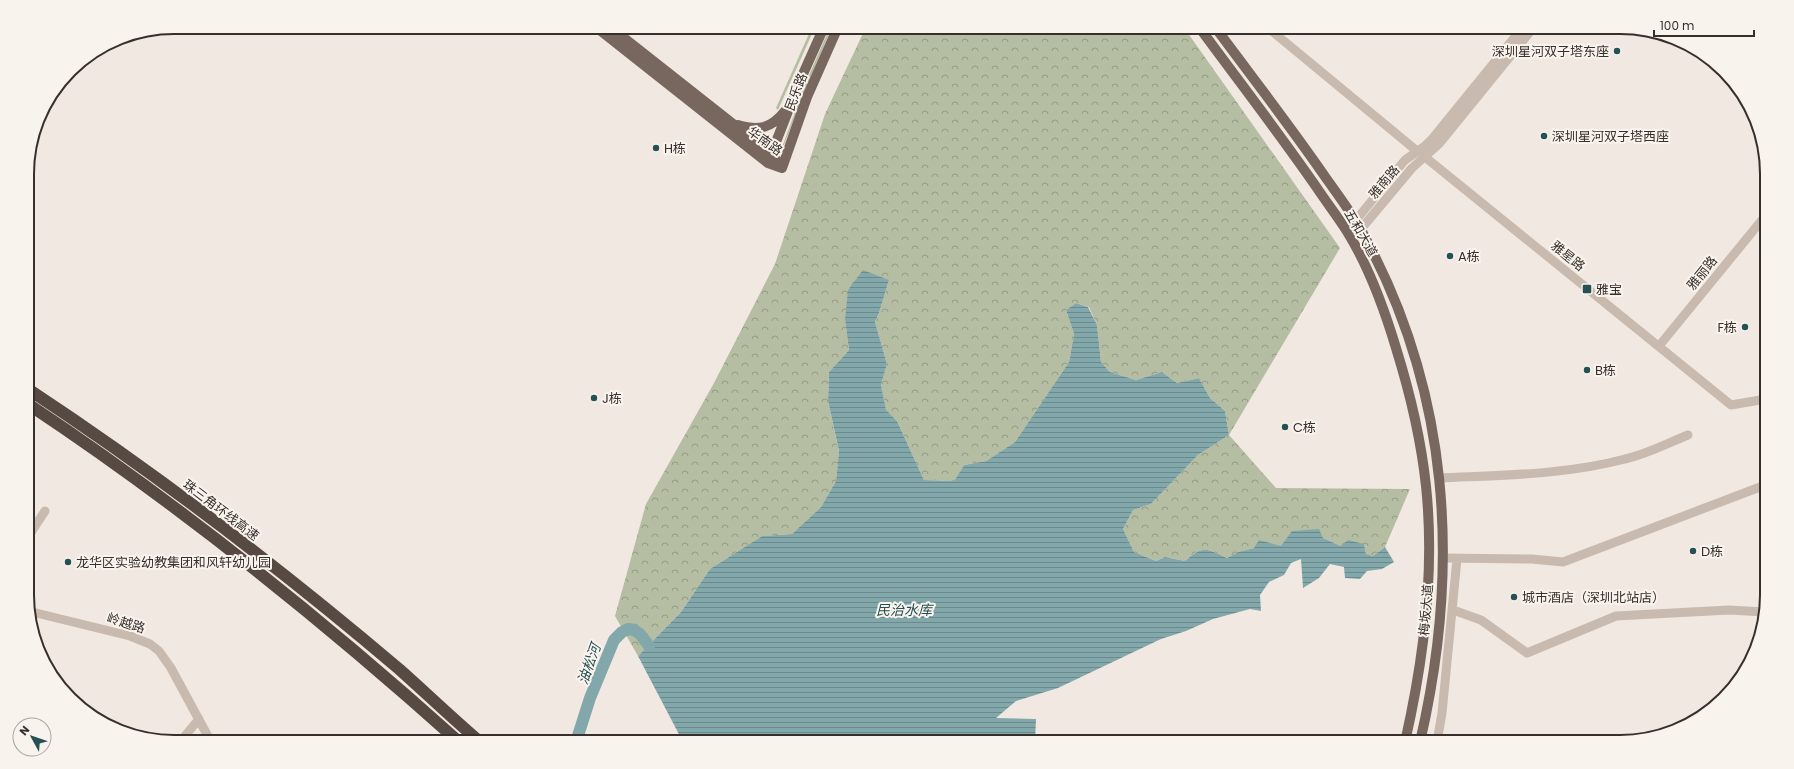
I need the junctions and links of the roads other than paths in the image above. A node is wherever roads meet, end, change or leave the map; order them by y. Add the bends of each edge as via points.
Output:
1 (605, 34) edge
2 (619, 34) edge
3 (821, 34) edge
4 (835, 34) edge
5 (1203, 34) edge
6 (1220, 34) edge
7 (1275, 34) edge
8 (1517, 34) edge
9 (1528, 34) edge
10 (790, 105) junction
11 (732, 124) junction
12 (1421, 154) junction
13 (770, 158) junction
14 (782, 168) joint
15 (1355, 220) junction
16 (1760, 223) edge
17 (1361, 229) junction
18 (1348, 233) junction
19 (1659, 346) junction
20 (34, 393) edge
21 (1760, 401) edge
22 (34, 408) edge
23 (1688, 435) dead end
24 (1440, 478) junction
25 (1426, 487) joint
26 (1760, 487) edge
27 (45, 511) dead end
28 (34, 528) edge
29 (1443, 558) junction
30 (1458, 559) junction
31 (1453, 610) junction
32 (1759, 612) edge
33 (35, 613) edge
34 (199, 719) junction
35 (186, 735) edge
36 (207, 735) edge
37 (451, 735) edge
38 (472, 735) edge
39 (1407, 735) edge
40 (1422, 735) edge
41 (1438, 735) edge

1 - 13 main road, 华南路
2 - 11 main road, 华南路
3 - 10 main road, 民乐路
4 - 14 main road, 民乐路 via 807,97
5 - 18 main road, 五和大道 via 1292,152
6 - 15 main road, 五和大道 via 1304,146
7 - 12 street, 雅星路
8 - 12 street, 雅南路
9 - 12 street, 雅南路 via 1438,144
10 - 11 main road via 778,119 765,127 751,129
10 - 13 main road, 民乐路
11 - 13 main road, 华南路
12 - 15 street, 雅南路 via 1411,154
12 - 17 street, 雅南路
12 - 19 street, 雅星路
13 - 14 main road, 华南路
15 - 17 main road, 五和大道
15 - 18 street, 雅南路
16 - 19 street, 雅丽路
17 - 18 street
17 - 24 main road, 五和大道 via 1390,288 1421,373
18 - 25 main road, 五和大道 via 1377,292 1403,370 1414,413
19 - 21 street, 雅星路 via 1731,405
20 - 38 highway, 珠三角环线高速 via 150,474 242,543 399,670
22 - 37 highway, 珠三角环线高速 via 90,446 246,562 391,681
23 - 24 street via 1627,459 1591,467 1550,473
24 - 29 main road, 梅坂大道
25 - 39 main road, 梅坂大道 via 1429,541 1426,614 1415,700
26 - 30 street via 1563,562
27 - 28 street
29 - 30 street
29 - 40 main road, 梅坂大道 via 1440,617
30 - 31 street
31 - 32 street via 1481,620 1527,653 1616,616 1729,610
31 - 41 street
33 - 34 street, 岭越路 via 130,636 150,644 166,659
34 - 35 street
34 - 36 street, 岭越路

